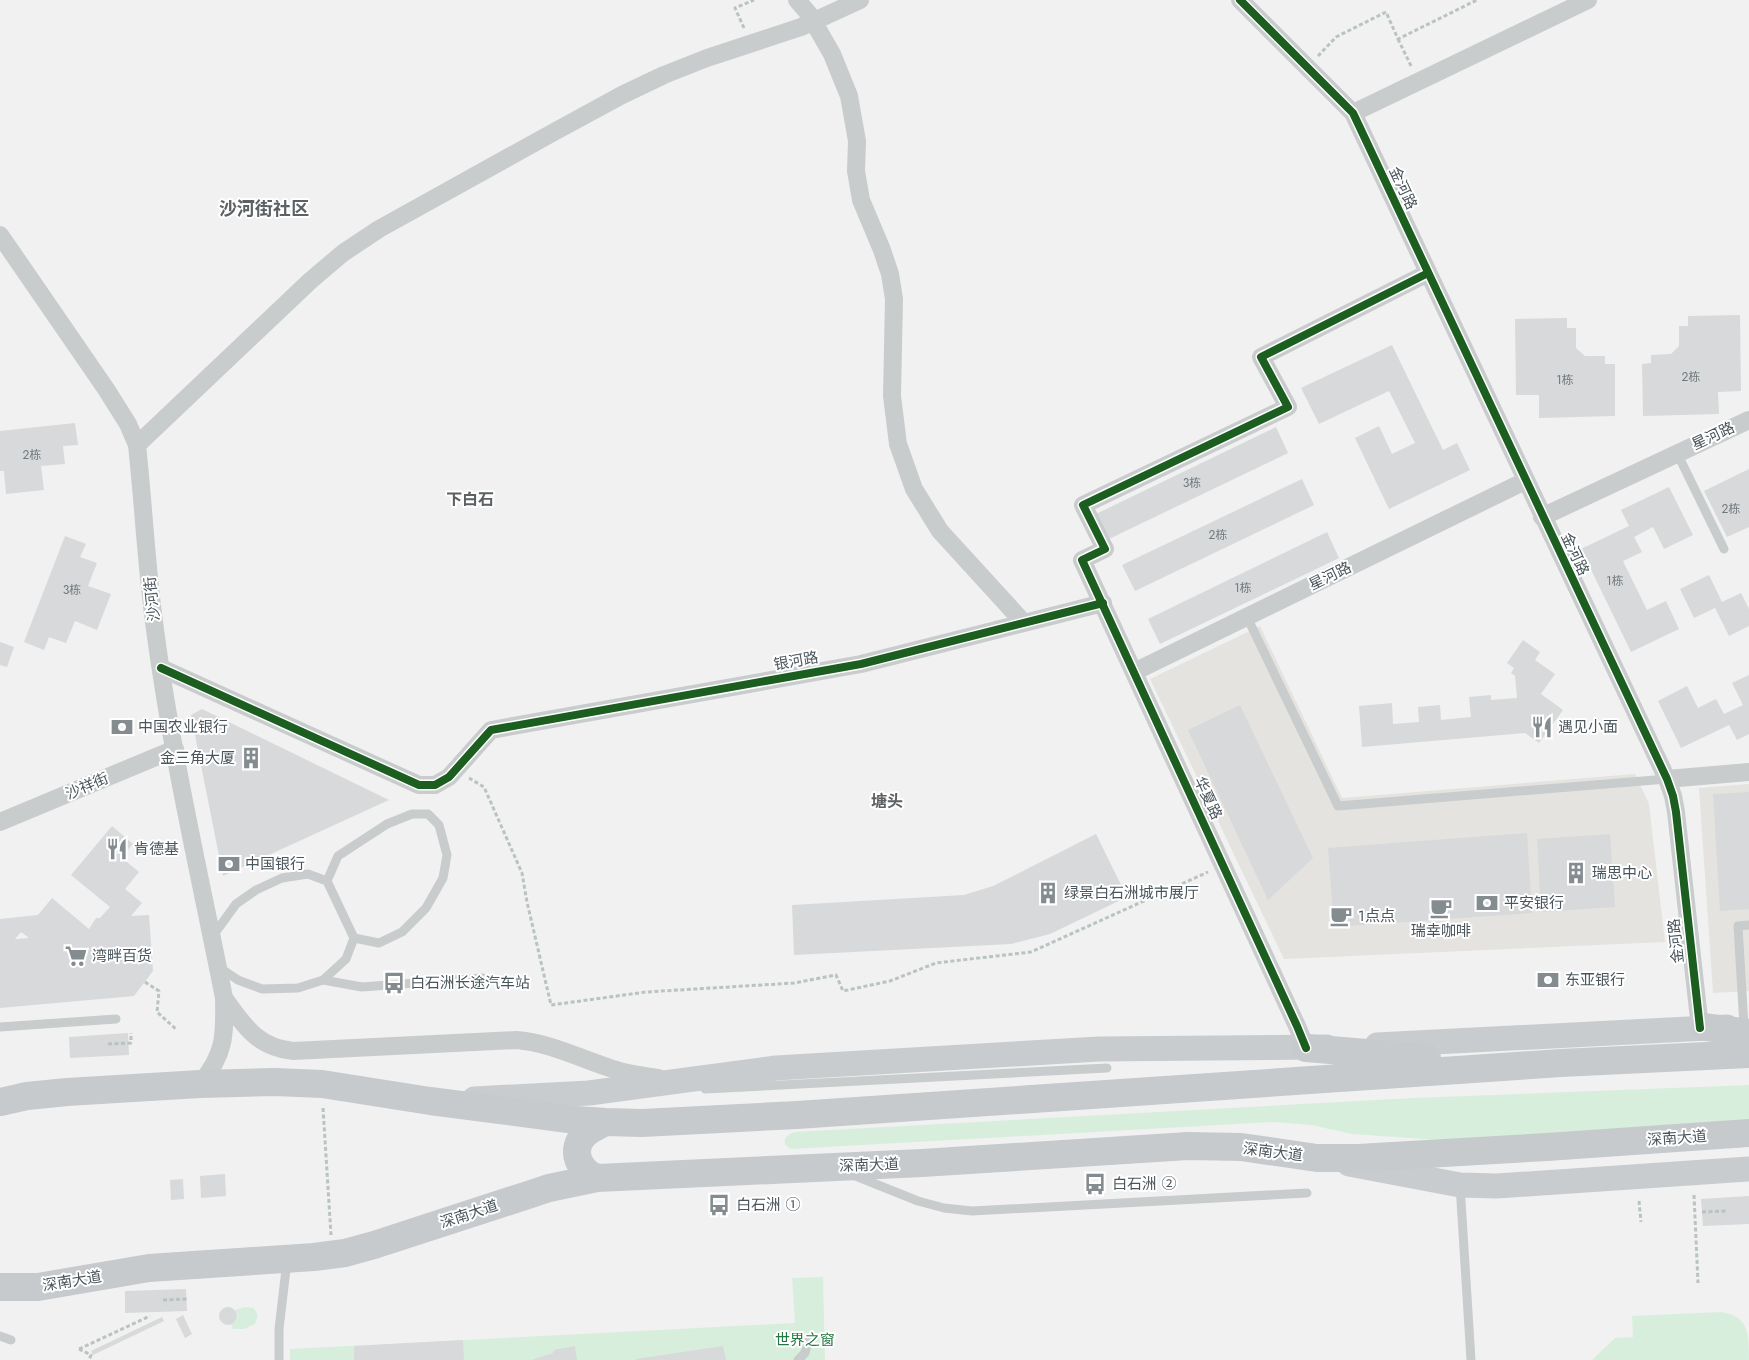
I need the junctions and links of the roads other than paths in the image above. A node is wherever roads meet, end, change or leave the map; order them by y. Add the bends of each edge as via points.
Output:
1 (797, 0) edge
2 (860, 0) edge
3 (1240, 0) edge
4 (1588, 0) edge
5 (813, 21) junction
6 (1353, 113) junction
7 (0, 235) edge
8 (1428, 273) junction
9 (1749, 420) edge
10 (137, 445) junction
11 (1677, 453) junction
12 (1525, 481) junction
13 (1542, 517) junction
14 (1724, 549) dead end
15 (1103, 603) junction
16 (1247, 617) junction
17 (1024, 623) junction
18 (161, 668) junction
19 (1134, 672) junction
20 (174, 749) junction
21 (1749, 772) edge
22 (1667, 779) junction
23 (0, 822) edge
24 (327, 881) junction
25 (1749, 925) edge
26 (212, 937) junction
27 (354, 938) junction
28 (218, 967) junction
29 (483, 978) dead end
30 (323, 980) junction
31 (224, 998) junction
32 (116, 1019) dead end
33 (0, 1027) edge
34 (1703, 1028) junction
35 (1747, 1028) edge
36 (1306, 1048) junction
37 (1749, 1054) edge
38 (1561, 1063) junction
39 (1107, 1068) dead end
40 (200, 1084) junction
41 (693, 1086) junction
42 (430, 1101) junction
43 (0, 1102) edge
44 (605, 1122) junction
45 (1749, 1133) edge
46 (1317, 1158) junction
47 (832, 1167) junction
48 (1749, 1169) edge
49 (597, 1178) junction
50 (1460, 1185) junction
51 (1307, 1193) dead end
52 (287, 1259) junction
53 (0, 1287) edge
54 (0, 1336) edge
55 (11, 1340) dead end
56 (808, 1341) dead end
57 (279, 1360) edge
58 (798, 1360) edge
59 (1471, 1360) edge

1 - 5 street
2 - 5 street
3 - 6 street, 金河路
4 - 6 street
5 - 10 street via 681,68 622,95 379,229 310,281
5 - 17 street via 832,54 849,96 857,141 856,170 861,200 890,274 894,298 892,396 898,444 914,490 940,531
6 - 8 street, 金河路
7 - 10 street, 沙河街 via 106,389
8 - 12 street, 金河路
8 - 15 street, 华夏路 via 1261,357 1288,408 1084,504 1105,549 1082,560
9 - 11 street, 星河路
10 - 18 street, 沙河街
11 - 13 street, 星河路
11 - 14 lane
12 - 13 street, 金河路
12 - 16 street, 星河路
13 - 22 street, 金河路
15 - 17 street, 银河路
15 - 19 street, 华夏路
16 - 19 street, 星河路
16 - 22 lane via 1338,806
17 - 18 street, 银河路 via 861,664 491,730 449,778 435,785 419,785
18 - 20 street, 沙河街
19 - 36 street, 华夏路
20 - 23 street, 沙祥街
20 - 26 street, 沙河街
21 - 22 street
22 - 34 street, 金河路 via 1676,812
24 - 26 lane via 308,874 282,878 256,890 236,904
24 - 27 lane
24 - 27 lane via 338,856 387,824 412,814 428,814 439,825 447,854 443,878 426,908 402,932 379,943
25 - 35 lane via 1738,926
26 - 28 street, 沙河街
27 - 30 lane via 346,959
28 - 30 lane via 238,980 262,989 298,988
28 - 31 street, 沙河街
29 - 30 lane via 362,987
31 - 40 street, 沙河街 via 222,1046
31 - 41 street via 256,1038 283,1050 517,1040 542,1044 613,1070
32 - 33 lane
34 - 35 main road
34 - 36 main road
36 - 38 main road via 1412,1057
36 - 41 main road via 1099,1049 776,1068
37 - 38 main road
38 - 44 main road via 797,1115
39 - 41 lane
40 - 42 main road via 322,1084
40 - 43 main road via 67,1092
41 - 42 main road
42 - 44 main road
44 - 49 main road via 586,1133 578,1147 578,1162 583,1170
45 - 46 main road, 深南大道
46 - 47 main road, 深南大道 via 1241,1148 1188,1146
46 - 50 main road
47 - 49 main road, 深南大道
47 - 51 lane via 918,1201 972,1211
48 - 50 main road via 1497,1186
49 - 52 main road, 深南大道 via 542,1190 359,1250
50 - 59 lane
52 - 53 main road, 深南大道 via 149,1268 38,1286
52 - 57 lane
54 - 55 lane
56 - 58 lane via 805,1353

